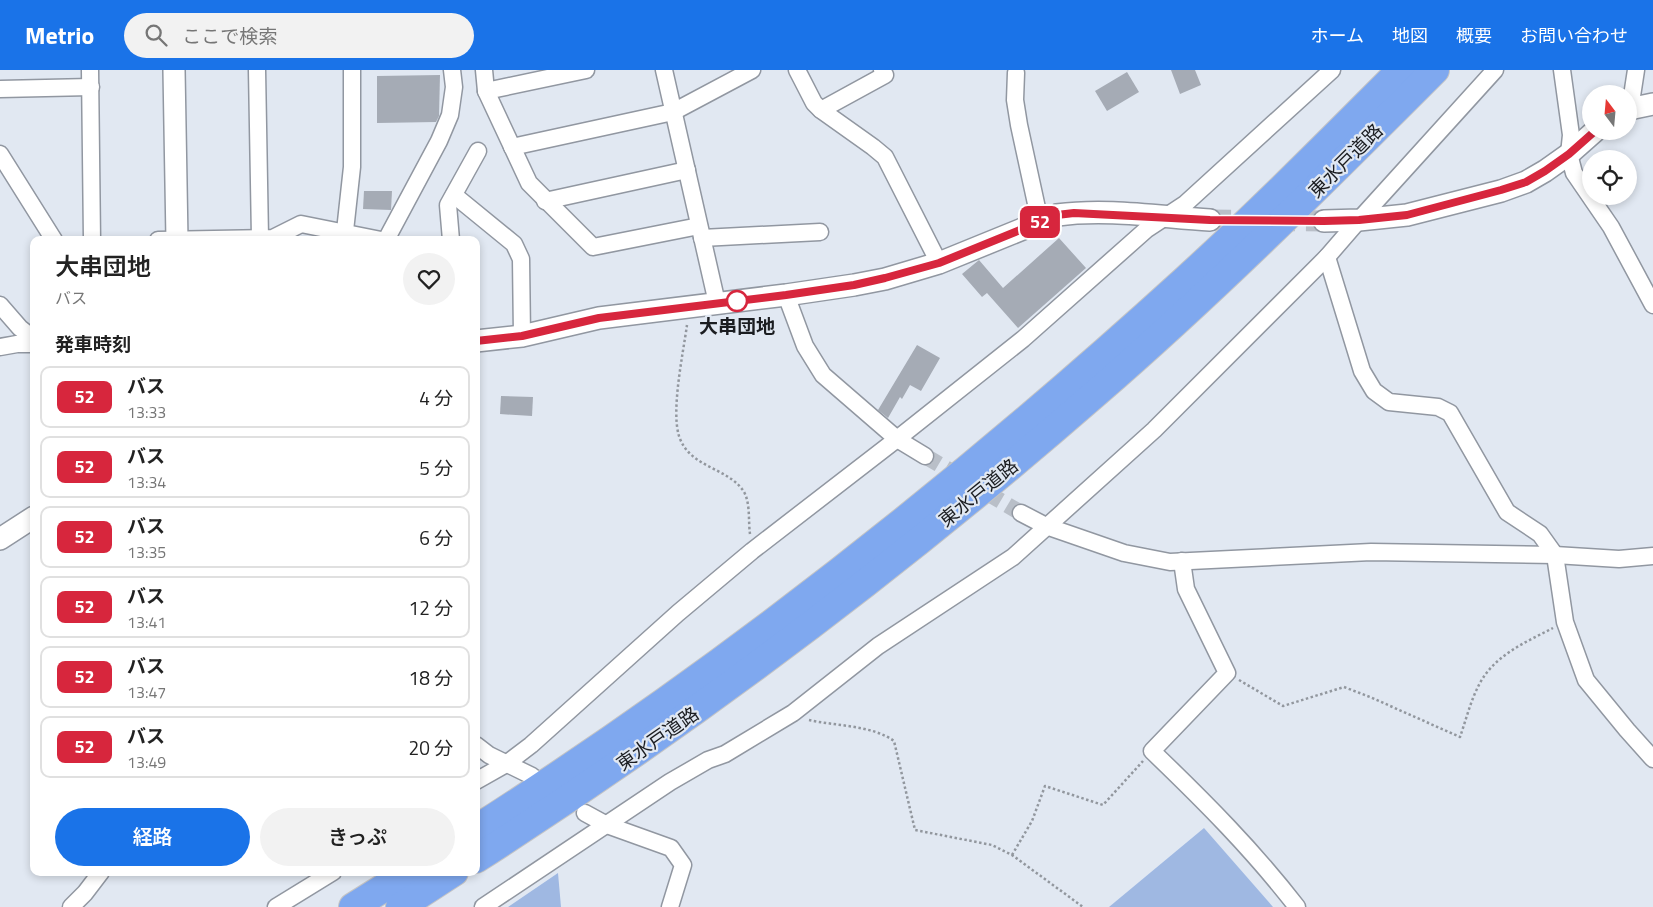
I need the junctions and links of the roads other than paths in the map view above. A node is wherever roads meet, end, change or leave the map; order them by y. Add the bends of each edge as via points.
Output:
1 (90, 70) edge
2 (174, 70) edge
3 (257, 70) edge
4 (352, 70) edge
5 (452, 70) edge
6 (484, 70) edge
7 (586, 70) edge
8 (664, 70) edge
9 (752, 70) edge
10 (797, 70) edge
11 (882, 70) edge
12 (1332, 70) edge
13 (1401, 70) edge
14 (1435, 70) edge
15 (1495, 70) edge
16 (1562, 70) edge
17 (1636, 70) edge
18 (1016, 73) dead end
19 (1633, 85) edge
20 (91, 87) junction
21 (0, 89) edge
22 (486, 91) junction
23 (1653, 104) edge
24 (1638, 107) edge
25 (821, 110) junction
26 (673, 112) junction
27 (1585, 140) edge
28 (512, 147) junction
29 (478, 151) dead end
30 (0, 154) edge
31 (1569, 154) junction
32 (687, 170) junction
33 (5, 177) edge
34 (454, 195) junction
35 (545, 201) junction
36 (1164, 218) junction
37 (1210, 220) tunnel mouth
38 (1359, 220) junction
39 (1324, 221) tunnel mouth
40 (1040, 222) junction
41 (700, 232) junction
42 (820, 232) dead end
43 (51, 236) edge
44 (92, 236) edge
45 (177, 236) edge
46 (260, 236) edge
47 (277, 236) edge
48 (342, 236) edge
49 (345, 236) edge
50 (388, 236) edge
51 (451, 236) edge
52 (1327, 257) junction
53 (939, 263) junction
54 (786, 295) junction
55 (717, 303) junction
56 (1653, 304) edge
57 (0, 305) edge
58 (30, 336) edge
59 (522, 336) junction
60 (480, 341) edge
61 (30, 344) edge
62 (0, 347) edge
63 (897, 439) junction
64 (925, 456) tunnel mouth
65 (1021, 513) tunnel mouth
66 (30, 520) edge
67 (1046, 526) junction
68 (0, 539) edge
69 (1555, 556) junction
70 (1653, 556) edge
71 (1182, 561) junction
72 (480, 747) edge
73 (1653, 759) edge
74 (506, 764) junction
75 (532, 776) dead end
76 (480, 779) edge
77 (585, 813) dead end
78 (607, 825) junction
79 (480, 827) edge
80 (480, 855) edge
81 (97, 876) edge
82 (326, 876) edge
83 (403, 876) edge
84 (448, 876) edge
85 (71, 907) edge
86 (276, 907) edge
87 (353, 907) edge
88 (400, 907) edge
89 (483, 907) edge
90 (670, 907) edge
91 (1297, 907) edge

1 - 20 street
2 - 45 street
3 - 46 street
4 - 49 street via 352,167
5 - 50 street via 454,87 450,115
6 - 22 street
7 - 22 street
8 - 26 street
9 - 26 street
10 - 25 street
11 - 25 street via 885,75
12 - 36 street via 1185,204
13 - 79 highway, 東水戸道路 via 1187,279 969,469 835,577 724,659
14 - 80 highway, 東水戸道路 via 1203,296 1097,393 985,487 850,595 730,685 650,743
15 - 38 street
16 - 31 street via 1571,134
17 - 19 street
18 - 40 street via 1019,125
20 - 21 street
20 - 44 street
22 - 28 street
23 - 24 street
25 - 53 street via 885,157
26 - 28 street
26 - 32 street
27 - 31 street
28 - 35 street via 529,183
29 - 34 street
30 - 33 street
31 - 38 street via 1526,182 1501,190 1407,215
31 - 56 street via 1574,173 1611,228
32 - 35 street
32 - 41 street
33 - 43 street
34 - 51 street via 448,205
34 - 59 street via 514,244 521,259
35 - 41 street via 593,247
36 - 37 street
36 - 40 street via 1074,213
36 - 63 street via 1147,229 1023,339
38 - 39 street
38 - 52 street
40 - 53 street
41 - 42 street
41 - 55 street
47 - 48 street via 301,224
52 - 67 street via 1154,430
52 - 69 street via 1362,370 1374,392 1389,402 1438,407 1450,413 1508,512 1540,534
53 - 54 street via 854,285
54 - 55 street
54 - 63 street via 805,346 823,375
55 - 59 street via 599,318
57 - 58 street
59 - 60 street
61 - 62 street
63 - 64 street
63 - 74 street via 752,551
65 - 67 street
66 - 68 street
67 - 71 street via 1124,552 1170,562
67 - 78 street via 1012,556 878,646 793,713 670,782
69 - 70 street via 1619,560
69 - 71 street via 1371,552
69 - 73 street via 1565,622 1586,680
71 - 91 street via 1186,589 1227,673 1152,751 1268,869
72 - 74 street
74 - 75 street
74 - 76 street
77 - 78 street
78 - 89 street
78 - 90 street via 671,848 678,856 683,865
81 - 85 street
82 - 86 street
83 - 87 highway
84 - 88 highway

